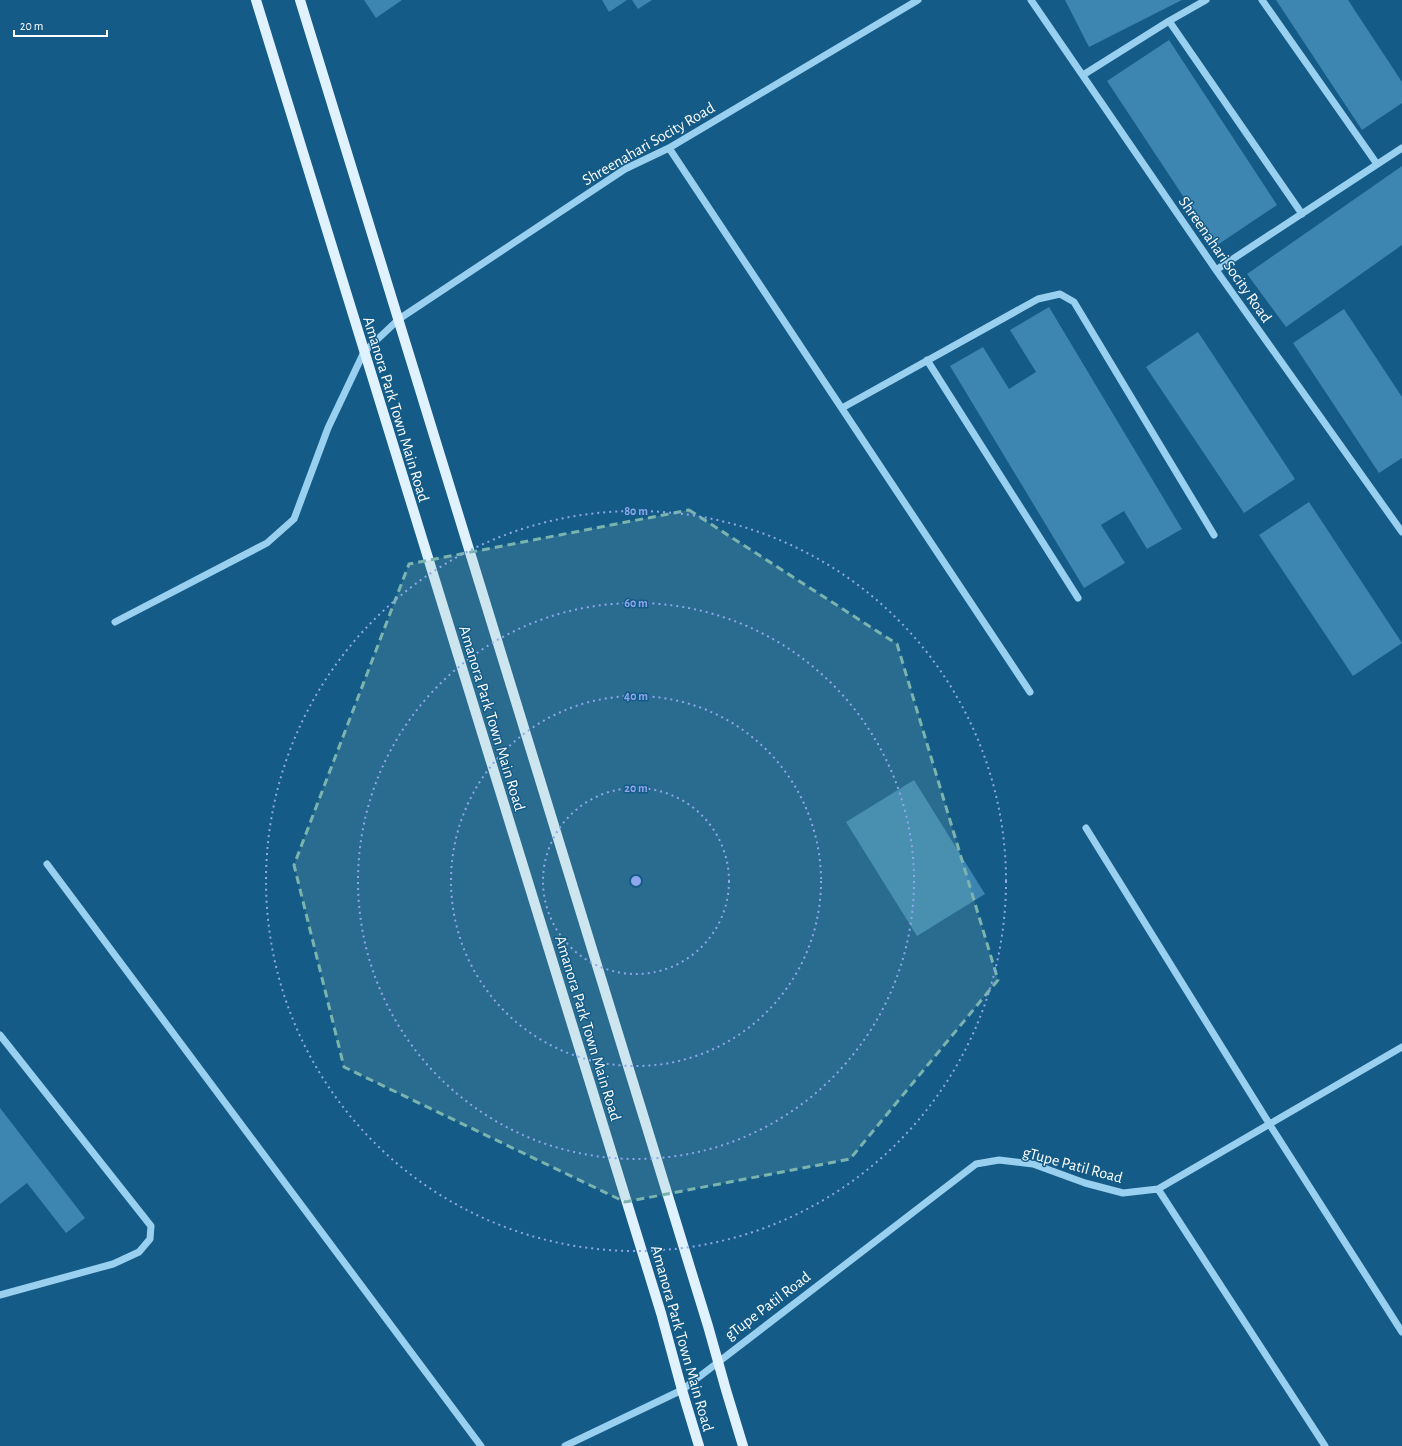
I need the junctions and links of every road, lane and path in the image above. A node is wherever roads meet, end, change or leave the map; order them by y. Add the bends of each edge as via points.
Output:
1 (256, 0) edge
2 (300, 0) edge
3 (918, 0) edge
4 (1032, 0) edge
5 (1206, 0) edge
6 (1262, 0) edge
7 (1169, 21) junction
8 (1083, 75) junction
9 (670, 148) junction
10 (1402, 148) edge
11 (1377, 164) junction
12 (1302, 214) junction
13 (1216, 270) junction
14 (399, 319) junction
15 (364, 352) junction
16 (927, 360) junction
17 (842, 408) junction
18 (1402, 532) edge
19 (1214, 535) dead end
20 (1078, 598) dead end
21 (115, 622) dead end
22 (1030, 692) dead end
23 (1086, 828) dead end
24 (47, 864) dead end
25 (0, 1035) edge
26 (1402, 1047) edge
27 (1270, 1125) junction
28 (1158, 1189) junction
29 (0, 1295) edge
30 (1402, 1332) edge
31 (718, 1361) junction
32 (682, 1390) junction
33 (482, 1446) edge
34 (565, 1446) edge
35 (699, 1446) edge
36 (743, 1446) edge
37 (1325, 1446) edge

1 - 15 main road, Amanora Park Town Main Road
2 - 14 main road, Amanora Park Town Main Road
3 - 9 street, Shreenahari Socity Road
4 - 8 street, Shreenahari Socity Road
5 - 7 street
6 - 11 street
7 - 8 street
7 - 12 street
8 - 13 street, Shreenahari Socity Road
9 - 14 street, Shreenahari Socity Road via 625,169
9 - 17 street
10 - 11 street
11 - 12 street
12 - 13 street
13 - 18 street, Shreenahari Socity Road
14 - 15 street, Shreenahari Socity Road
14 - 31 main road, Amanora Park Town Main Road
15 - 21 street via 328,428 294,519 267,543
15 - 32 main road, Amanora Park Town Main Road via 663,1319
16 - 17 street
16 - 19 street via 1038,299 1060,294 1074,302
16 - 20 street
17 - 22 street
23 - 27 street
24 - 33 street
25 - 29 street via 151,1226 150,1239 139,1252 113,1264
26 - 27 street, gTupe Patil Road
27 - 28 street, gTupe Patil Road
27 - 30 street
28 - 31 street, gTupe Patil Road via 1123,1193 1033,1164 999,1160 976,1164
28 - 37 street
31 - 32 street, gTupe Patil Road
31 - 36 main road, Amanora Park Town Main Road
32 - 34 street, gTupe Patil Road
32 - 35 main road, Amanora Park Town Main Road

